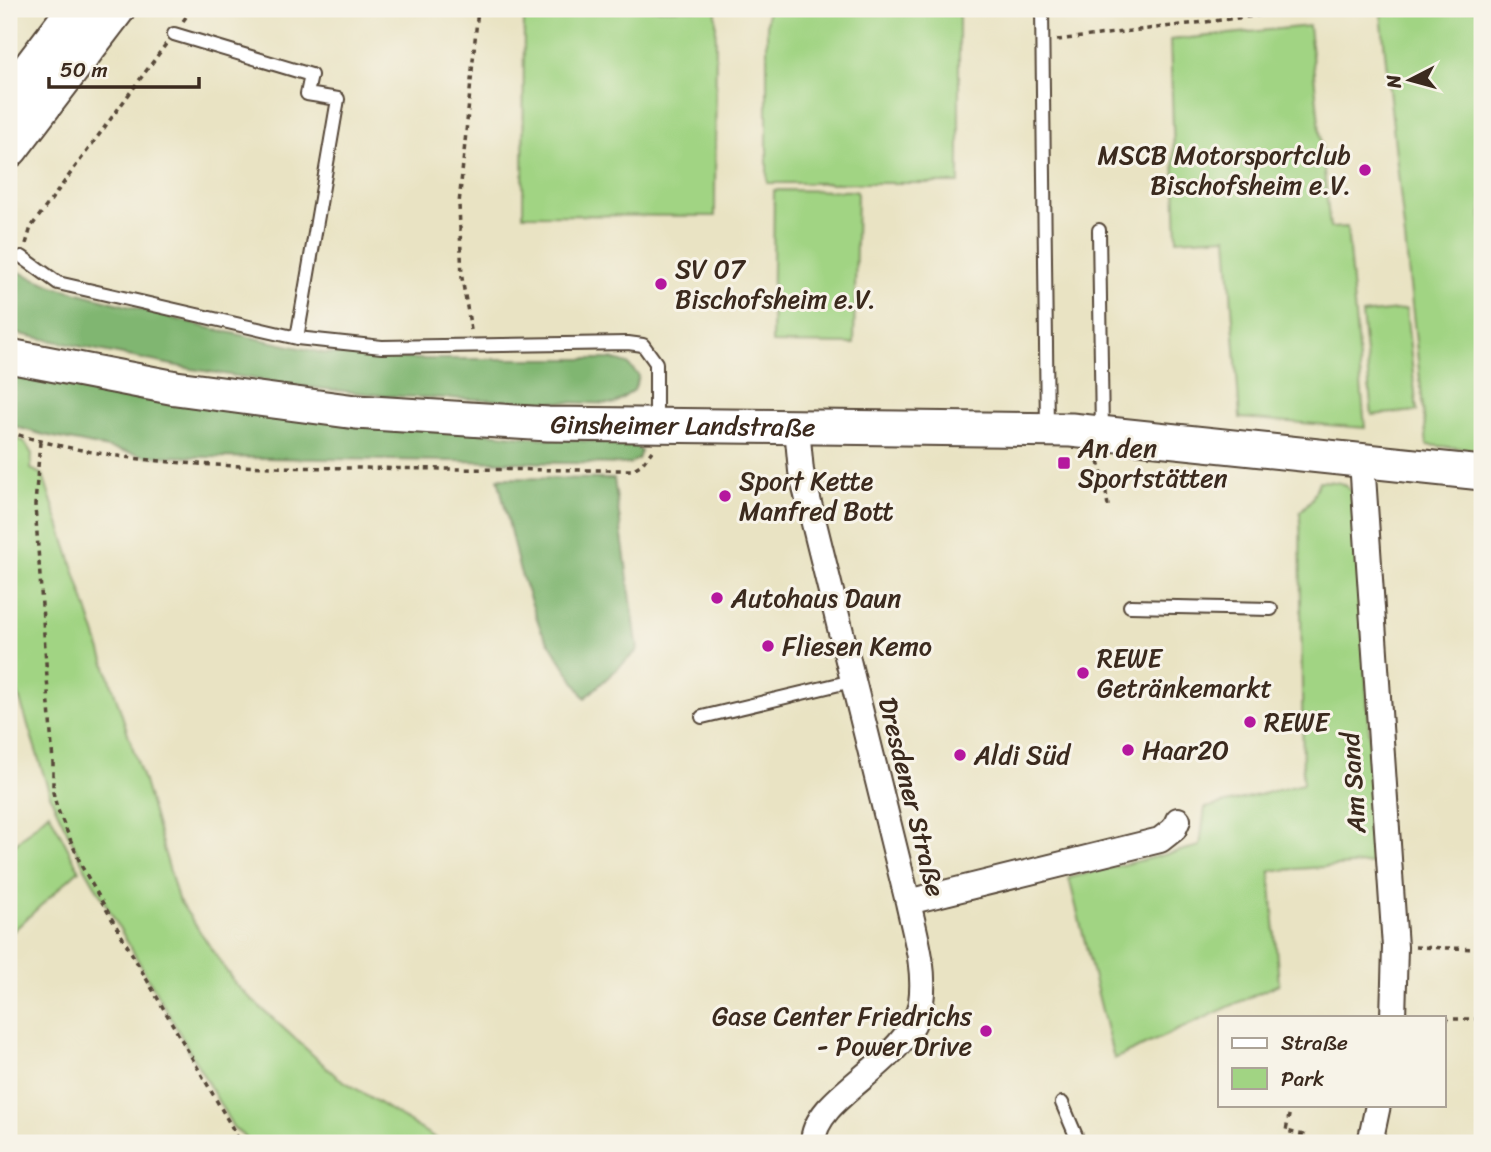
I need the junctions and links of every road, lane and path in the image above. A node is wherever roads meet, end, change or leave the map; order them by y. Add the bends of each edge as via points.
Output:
1 (77, 9) edge
2 (115, 9) edge
3 (192, 9) edge
4 (478, 9) edge
5 (1042, 9) edge
6 (1312, 9) edge
7 (174, 34) junction
8 (1042, 42) junction
9 (26, 100) edge
10 (9, 148) edge
11 (9, 162) edge
12 (1099, 230) dead end
13 (22, 257) joint
14 (297, 338) junction
15 (473, 345) junction
16 (9, 356) edge
17 (656, 425) junction
18 (797, 428) junction
19 (1047, 430) junction
20 (9, 432) edge
21 (40, 442) junction
22 (1100, 447) junction
23 (1362, 461) junction
24 (1482, 473) edge
25 (1108, 506) dead end
26 (1130, 606) dead end
27 (1271, 609) dead end
28 (852, 681) junction
29 (702, 718) dead end
30 (1178, 820) dead end
31 (908, 902) junction
32 (1395, 947) junction
33 (1482, 949) edge
34 (1393, 1016) edge
35 (1446, 1019) edge
36 (1482, 1019) edge
37 (1062, 1103) dead end
38 (1291, 1106) edge
39 (1378, 1106) edge
40 (992, 1136) dead end
41 (241, 1143) edge
42 (718, 1143) edge
43 (797, 1143) edge
44 (813, 1143) edge
45 (997, 1143) edge
46 (1079, 1143) edge
47 (1302, 1143) edge
48 (1370, 1143) edge

1 - 9 highway
2 - 9 highway
3 - 7 path
4 - 15 path via 459,204 462,278
5 - 8 lane
6 - 8 path
7 - 13 path via 31,227
7 - 14 lane via 311,75 307,94 338,99
8 - 19 lane
9 - 10 highway
9 - 11 highway
12 - 22 lane
13 - 14 lane via 58,283
14 - 15 lane via 382,347
15 - 17 lane via 643,345 656,363
16 - 17 main road, Ginsheimer Landstraße via 176,388 356,412
17 - 18 main road, Ginsheimer Landstraße
17 - 21 path via 652,452 632,470 301,468 161,462
18 - 19 main road, Ginsheimer Landstraße
18 - 28 street, Dresdener Straße via 801,471
19 - 22 main road, Ginsheimer Landstraße
20 - 21 path
21 - 41 path via 35,505 57,808 82,867
22 - 23 main road, Ginsheimer Landstraße
22 - 25 path
23 - 24 main road, Ginsheimer Landstraße
23 - 32 street, Am Sand
26 - 27 lane
28 - 29 lane
28 - 31 street, Dresdener Straße
30 - 31 street via 1160,840
31 - 44 street, Dresdener Straße via 922,986 915,1020 881,1063 821,1117
32 - 33 path
32 - 34 street, Am Sand
35 - 36 path
37 - 46 lane
38 - 47 path via 1286,1131 1304,1135
39 - 48 street
40 - 45 path
42 - 43 path

